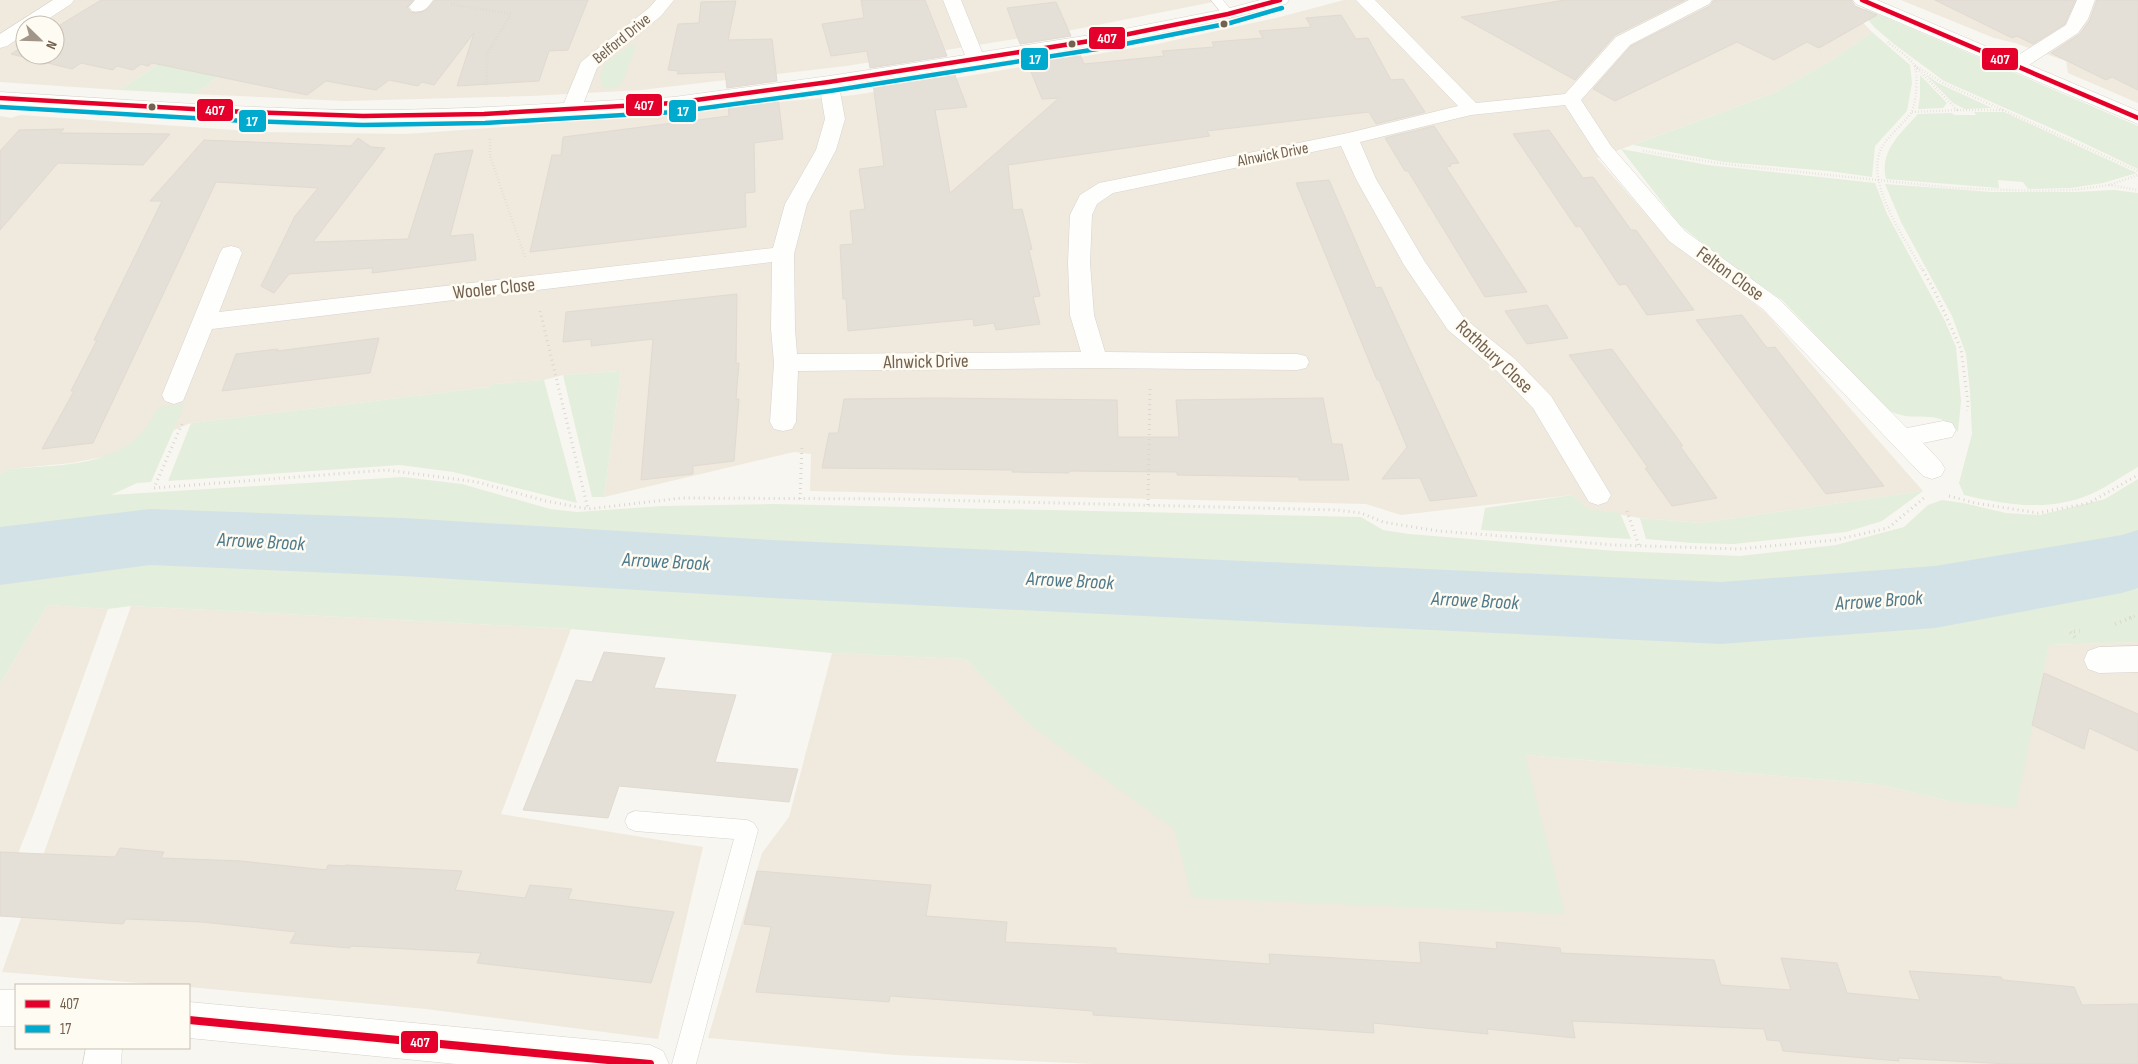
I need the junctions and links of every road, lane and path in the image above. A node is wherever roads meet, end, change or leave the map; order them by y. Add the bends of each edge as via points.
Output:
1 (65, 0) edge
2 (665, 0) edge
3 (952, 0) edge
4 (1280, 0) edge
5 (1365, 0) edge
6 (1703, 0) edge
7 (2086, 0) edge
8 (1863, 1) edge
9 (445, 3) dead end
10 (1222, 7) edge
11 (42, 15) edge
12 (15, 33) edge
13 (0, 42) edge
14 (975, 58) junction
15 (1914, 65) junction
16 (2016, 66) junction
17 (829, 82) junction
18 (0, 98) edge
19 (1571, 99) junction
20 (572, 109) junction
21 (1471, 109) junction
22 (1957, 110) junction
23 (2005, 110) junction
24 (1912, 112) junction
25 (484, 114) junction
26 (2138, 118) edge
27 (1348, 140) junction
28 (1603, 149) junction
29 (2138, 171) edge
30 (2138, 176) edge
31 (1878, 181) junction
32 (2109, 185) junction
33 (2138, 190) edge
34 (232, 254) dead end
35 (783, 254) junction
36 (204, 322) junction
37 (1096, 360) junction
38 (1150, 361) junction
39 (1297, 362) dead end
40 (786, 363) junction
41 (174, 395) dead end
42 (1967, 412) dead end
43 (184, 418) dead end
44 (783, 422) joint
45 (1942, 430) dead end
46 (1902, 438) junction
47 (1932, 469) dead end
48 (2138, 475) edge
49 (1941, 494) dead end
50 (1598, 495) dead end
51 (1925, 498) dead end
52 (800, 499) junction
53 (1148, 505) junction
54 (2138, 659) edge
55 (2099, 660) dead end
56 (635, 821) dead end
57 (0, 1008) edge
58 (15, 1008) edge
59 (190, 1020) edge
60 (104, 1049) edge
61 (102, 1064) edge
62 (650, 1064) edge
63 (684, 1064) edge

1 - 11 street
2 - 20 street, Belford Drive via 655,12 588,66
3 - 14 street
4 - 10 street
5 - 21 street
6 - 19 street via 1623,42
7 - 16 street via 2080,19 2072,28
8 - 15 path via 1854,6 1862,18
8 - 16 street
9 - 25 path via 511,14 488,52
10 - 14 street via 1109,38
12 - 13 street
14 - 17 street
15 - 22 path
15 - 23 path via 1943,83
15 - 24 path via 1917,81
16 - 26 street
17 - 20 street via 674,103
17 - 35 street via 835,119 826,150 796,204
18 - 25 street via 363,116
19 - 21 street, Alnwick Drive
19 - 28 street, Felton Close
20 - 25 street
21 - 27 street, Alnwick Drive
22 - 23 path
22 - 24 path
23 - 29 path
24 - 31 path via 1884,142 1878,160
27 - 37 street, Alnwick Drive via 1106,188 1088,200 1081,215 1079,263 1082,315
27 - 50 street, Rothbury Close via 1366,179 1415,264 1456,324 1506,365 1542,402
28 - 31 path via 1624,147 1724,164
28 - 46 street, Felton Close via 1676,236 1771,304
30 - 32 path
31 - 32 path via 2037,191
31 - 42 path via 1889,210 1935,292 1961,349
32 - 33 path
34 - 36 street
35 - 36 street, Wooler Close
35 - 40 street
36 - 41 street
37 - 38 street, Alnwick Drive
37 - 40 street, Alnwick Drive
38 - 39 street, Alnwick Drive
38 - 53 path
40 - 44 street
43 - 52 path via 154,488 387,470 477,482 546,502 588,509 682,498
44 - 52 path via 802,434
45 - 46 street
46 - 47 street, Felton Close
48 - 49 path via 2089,503 2038,513
51 - 53 path via 1888,528 1835,540 1738,549 1615,545 1446,532 1383,522 1361,513 1336,510
52 - 53 path
54 - 55 street
56 - 63 lane via 747,830
57 - 58 street
59 - 62 street
60 - 61 street

